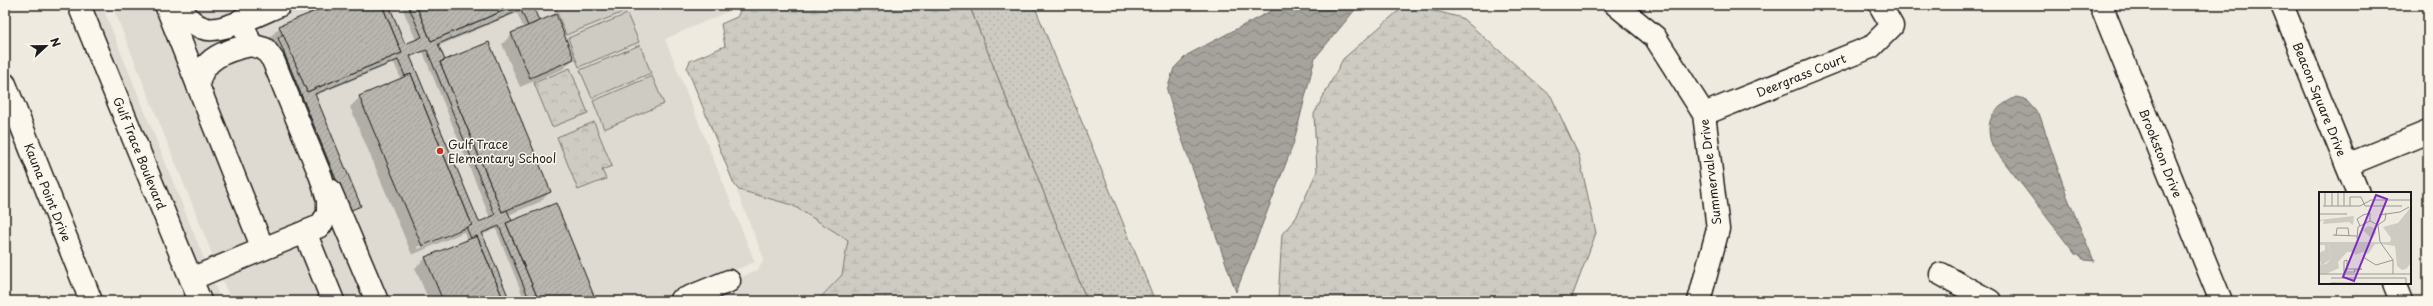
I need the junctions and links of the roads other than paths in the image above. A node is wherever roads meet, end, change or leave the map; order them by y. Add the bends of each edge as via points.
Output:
1 (79, 5) edge
2 (166, 5) edge
3 (178, 5) edge
4 (280, 5) edge
5 (1616, 5) edge
6 (1880, 5) edge
7 (2101, 5) edge
8 (2287, 6) edge
9 (241, 20) junction
10 (251, 45) junction
11 (5, 84) edge
12 (198, 86) junction
13 (1704, 114) junction
14 (12, 123) edge
15 (2428, 132) edge
16 (2347, 165) junction
17 (321, 177) junction
18 (2358, 192) edge
19 (305, 232) junction
20 (263, 249) junction
21 (1941, 274) dead end
22 (191, 279) junction
23 (729, 281) dead end
24 (2394, 284) edge
25 (702, 297) edge
26 (91, 301) edge
27 (200, 301) edge
28 (333, 301) edge
29 (378, 301) edge
30 (680, 301) edge
31 (1699, 301) edge
32 (1990, 301) edge
33 (2221, 301) edge
34 (2402, 301) edge

1 - 22 street, Gulf Trace Boulevard
2 - 12 street
3 - 9 street via 191,21 204,29 216,30
4 - 9 street
5 - 13 street via 1655,37
6 - 13 street, Deergrass Court via 1892,26 1871,47
7 - 33 street, Brookston Drive
8 - 16 street, Beacon Square Drive
9 - 10 street
10 - 12 street via 223,53 213,60 203,68
10 - 17 street via 265,49 273,60
11 - 14 street, Kauna Point Drive
12 - 20 street
13 - 31 street, Summervale Drive via 1718,229
14 - 26 street, Kauna Point Drive
15 - 16 street
16 - 18 street, Beacon Square Drive
17 - 19 street via 328,200 328,214 320,226
17 - 29 street via 334,196
19 - 20 street
19 - 28 street
20 - 22 street
21 - 32 street
22 - 27 street, Gulf Trace Boulevard
23 - 25 street
24 - 34 street
25 - 30 street

